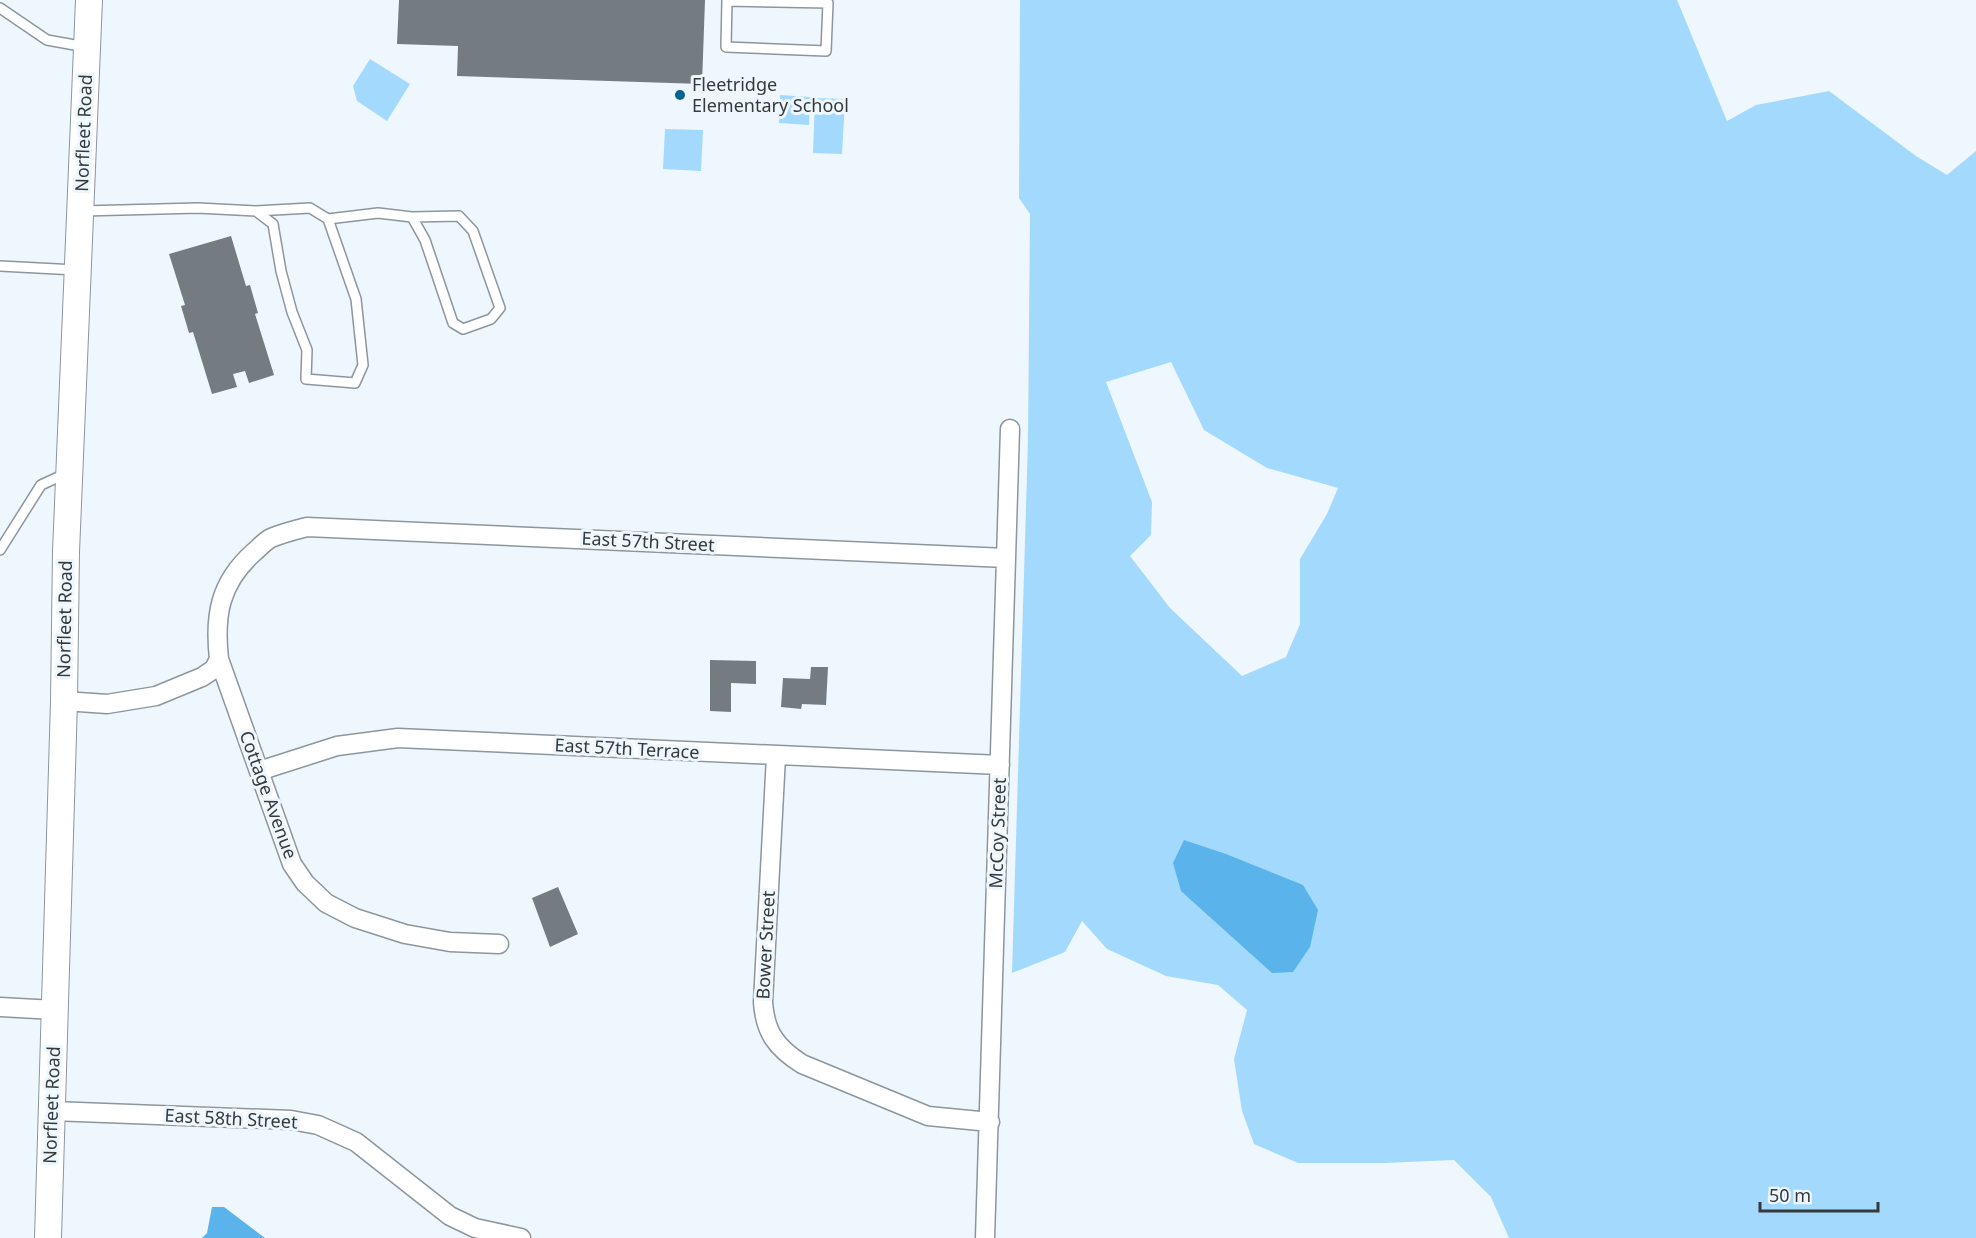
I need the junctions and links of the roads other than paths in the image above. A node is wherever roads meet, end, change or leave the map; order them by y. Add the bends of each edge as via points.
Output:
1 (89, 0) edge
2 (727, 1) edge
3 (0, 8) edge
4 (87, 47) junction
5 (80, 211) junction
6 (256, 211) junction
7 (412, 217) junction
8 (328, 219) junction
9 (0, 266) edge
10 (78, 270) junction
11 (1010, 429) dead end
12 (69, 472) junction
13 (290, 532) joint
14 (0, 550) edge
15 (1006, 558) junction
16 (219, 659) junction
17 (64, 701) junction
18 (776, 756) junction
19 (1000, 765) junction
20 (259, 771) junction
21 (499, 944) dead end
22 (0, 1007) edge
23 (55, 1010) junction
24 (52, 1111) junction
25 (990, 1122) junction
26 (48, 1238) edge
27 (521, 1238) edge
28 (985, 1238) edge

1 - 4 street, Norfleet Road
2 - 2 lane via 726,47 826,51 828,3
3 - 4 lane via 47,40
4 - 5 street, Norfleet Road
5 - 6 lane
5 - 10 street, Norfleet Road
6 - 8 lane via 310,208
6 - 8 lane via 273,224 292,312 307,350 306,379 355,383 363,365 356,299
7 - 7 lane via 425,240 453,323 463,329 491,320 500,308 473,231 459,216
7 - 8 lane via 378,213
9 - 10 lane
10 - 12 street, Norfleet Road
11 - 15 street, McCoy Street
12 - 14 lane via 41,485
12 - 17 street, Norfleet Road
13 - 15 street, East 57th Street via 307,526
13 - 16 street, Cottage Avenue via 269,539 239,566 225,590 218,612
15 - 19 street, McCoy Street
16 - 17 street via 208,673 156,696 107,704
16 - 20 street, Cottage Avenue
17 - 23 street, Norfleet Road
18 - 19 street, East 57th Terrace
18 - 20 street, East 57th Terrace via 398,738 337,746
18 - 25 street, Bower Street via 763,1002 771,1036 784,1052 802,1064 928,1116
19 - 25 street, McCoy Street
20 - 21 street, Cottage Avenue via 292,864 326,903 355,918 405,934 450,942
22 - 23 street
23 - 24 street, Norfleet Road
24 - 26 street, Norfleet Road
24 - 27 street, East 58th Street via 291,1120 318,1125 356,1142 450,1216 475,1228
25 - 28 street, McCoy Street

